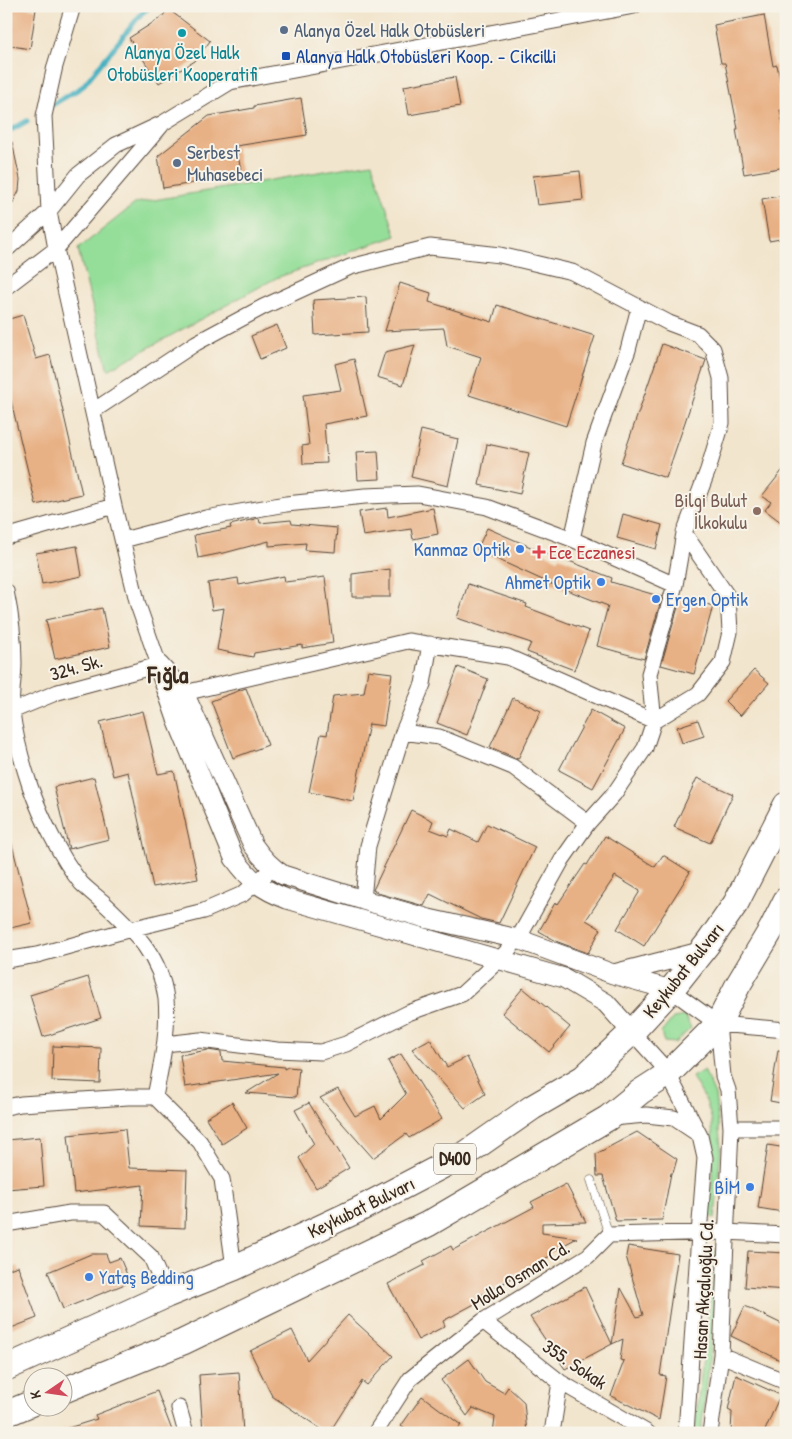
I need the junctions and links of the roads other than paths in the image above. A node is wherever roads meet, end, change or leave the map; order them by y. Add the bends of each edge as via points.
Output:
1 (72, 6) edge
2 (634, 6) edge
3 (163, 123) junction
4 (49, 211) junction
5 (56, 249) junction
6 (6, 250) edge
7 (6, 287) edge
8 (639, 307) junction
9 (93, 411) junction
10 (114, 506) junction
11 (684, 533) junction
12 (6, 537) edge
13 (572, 539) junction
14 (123, 540) junction
15 (675, 585) junction
16 (6, 591) edge
17 (430, 644) junction
18 (159, 665) junction
19 (184, 693) junction
20 (9, 711) edge
21 (654, 722) junction
22 (403, 732) junction
23 (786, 805) edge
24 (588, 823) junction
25 (272, 868) junction
26 (256, 884) junction
27 (363, 900) junction
28 (786, 900) edge
29 (131, 929) junction
30 (518, 939) junction
31 (700, 952) junction
32 (500, 959) junction
33 (6, 960) edge
34 (613, 974) junction
35 (671, 990) junction
36 (718, 1024) junction
37 (786, 1030) edge
38 (632, 1032) junction
39 (165, 1044) junction
40 (668, 1074) junction
41 (155, 1097) junction
42 (6, 1107) edge
43 (608, 1118) junction
44 (731, 1128) junction
45 (786, 1128) edge
46 (700, 1136) junction
47 (591, 1180) dead end
48 (6, 1224) edge
49 (725, 1232) junction
50 (699, 1234) junction
51 (610, 1235) junction
52 (786, 1235) edge
53 (234, 1268) junction
54 (167, 1295) junction
55 (483, 1321) junction
56 (720, 1355) junction
57 (6, 1368) edge
58 (560, 1382) junction
59 (786, 1382) edge
60 (72, 1387) edge
61 (22, 1407) edge
62 (179, 1408) dead end
63 (6, 1414) edge
64 (186, 1433) edge
65 (375, 1433) edge
66 (552, 1433) edge
67 (648, 1433) edge
68 (686, 1433) edge
69 (710, 1433) edge

1 - 4 street via 44,116
2 - 3 street via 230,82
3 - 4 street via 116,145 78,175
3 - 5 street
4 - 5 street
4 - 6 street
5 - 7 street
5 - 9 street
8 - 9 street via 572,272 500,255 430,248 350,267 262,307 196,343
8 - 11 street via 698,334 713,349 721,378 722,423
8 - 13 street via 628,350 594,443
9 - 10 street
10 - 12 street
10 - 14 street
11 - 15 street
11 - 21 street via 728,597 730,632 723,662 698,694
13 - 14 street via 487,507 418,494 286,504 206,518
13 - 15 street
14 - 18 street via 138,605
15 - 21 street via 649,674
16 - 20 street via 12,619 14,661
17 - 19 street via 408,641
17 - 21 street via 508,657
17 - 22 street via 423,684
18 - 19 street
18 - 20 street, 324. Sk. via 58,692
18 - 26 street via 178,722 234,858
19 - 25 street via 254,845
20 - 29 street via 30,786 58,847 82,883
21 - 24 street via 645,748 614,794
22 - 24 street via 439,737 513,767
22 - 27 street via 368,846
23 - 31 highway, Keykubat Bulvarı / D400 via 736,903
24 - 30 street via 562,860
25 - 26 street
25 - 27 street via 283,875
26 - 29 street via 243,894 204,911
26 - 32 street via 287,899
27 - 30 street
28 - 36 highway, D400
29 - 33 street via 37,955
29 - 39 street via 142,941 162,980 166,998
30 - 32 street
30 - 34 street
31 - 34 street
31 - 35 highway, Keykubat Bulvarı / D400
32 - 38 street via 564,978 606,1003
32 - 39 street via 462,994 408,1013 346,1044 321,1052 200,1040
34 - 35 street
35 - 36 street
35 - 38 highway, Keykubat Bulvarı / D400
36 - 37 street
36 - 40 highway, D400
36 - 44 street, Hasan Akçalıoğlu Cd.
38 - 40 street, Hasan Akçalıoğlu Cd.
38 - 53 highway, Keykubat Bulvarı / D400 via 583,1078 533,1106 467,1153 358,1210
39 - 41 street
40 - 43 highway, D400
40 - 46 street, Hasan Akçalıoğlu Cd.
41 - 42 street
41 - 53 street via 200,1142 222,1179
43 - 46 street via 646,1115 674,1118
43 - 60 highway, D400 via 428,1224 183,1342
44 - 45 street
44 - 49 street, Hasan Akçalıoğlu Cd.
46 - 50 street, Hasan Akçalıoğlu Cd. via 705,1158
47 - 51 lane
48 - 54 street via 70,1213 104,1213 151,1257
49 - 50 street
49 - 52 street
49 - 56 street, Hasan Akçalıoğlu Cd.
50 - 51 street
50 - 68 street, Hasan Akçalıoğlu Cd.
51 - 55 street, Molla Osman Cd. via 588,1256
53 - 54 highway, Keykubat Bulvarı / D400
54 - 57 highway, Keykubat Bulvarı / D400
55 - 58 street, 355. Sokak
55 - 65 street, Molla Osman Cd. via 410,1379
56 - 59 street
56 - 69 street, Hasan Akçalıoğlu Cd.
58 - 66 street
58 - 67 street, 355. Sokak
61 - 63 highway
62 - 64 street

